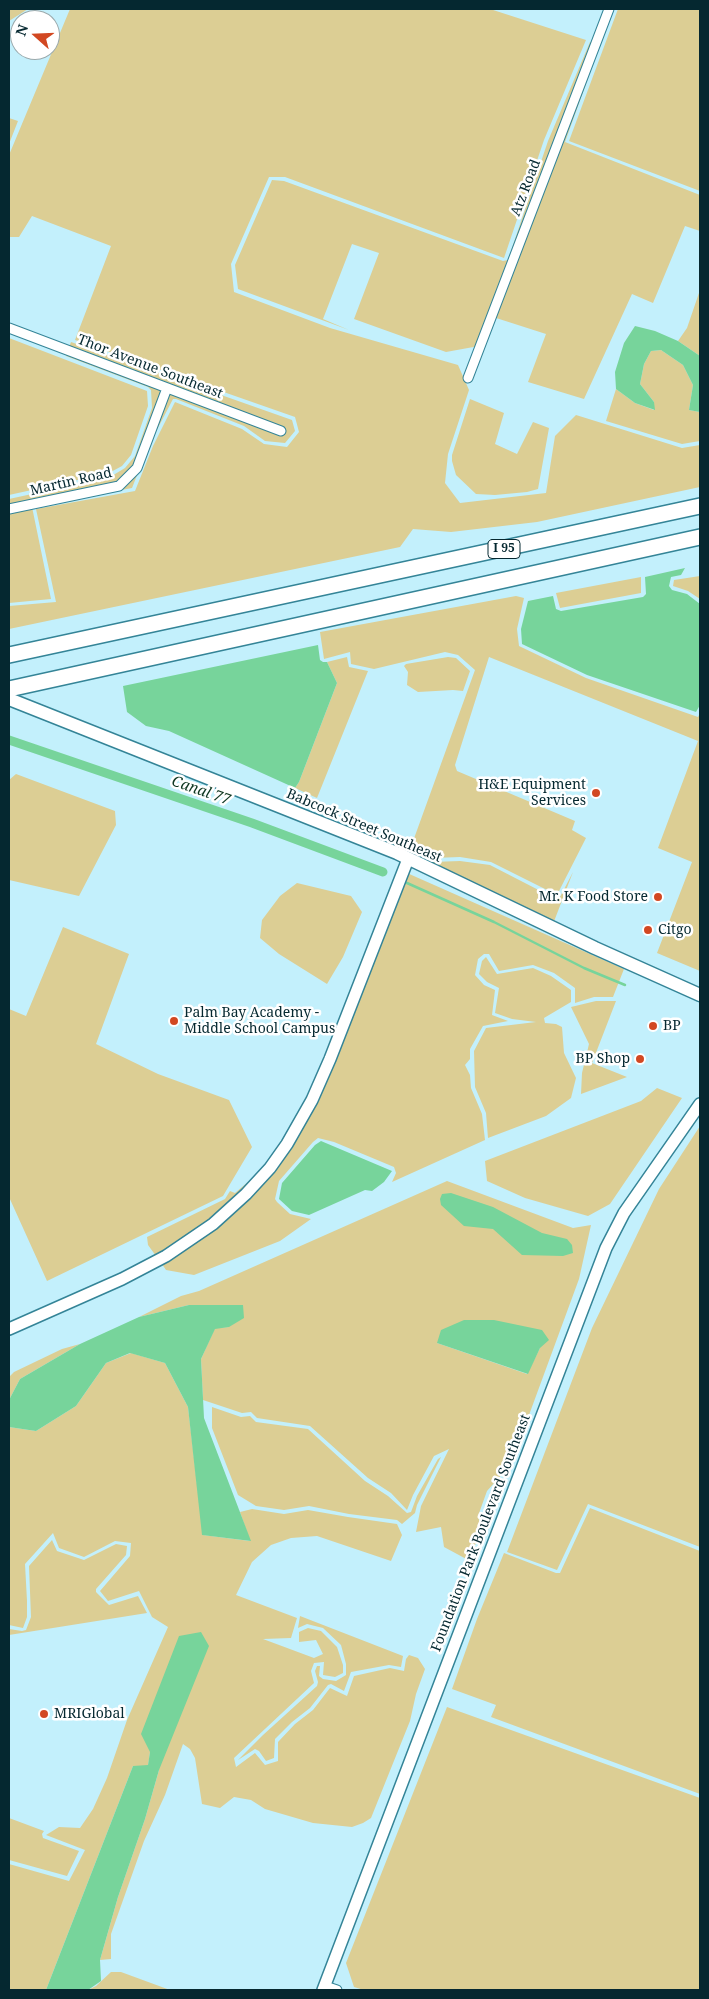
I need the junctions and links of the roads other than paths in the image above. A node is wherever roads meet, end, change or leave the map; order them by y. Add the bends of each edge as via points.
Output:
1 (609, 9) edge
2 (9, 328) edge
3 (468, 378) dead end
4 (167, 388) junction
5 (282, 431) dead end
6 (700, 506) edge
7 (9, 509) edge
8 (700, 537) edge
9 (9, 655) edge
10 (9, 689) edge
11 (9, 699) edge
12 (408, 859) junction
13 (700, 995) edge
14 (700, 1104) edge
15 (9, 1329) edge
16 (324, 1988) edge
17 (337, 1990) edge

1 - 3 street, Atz Road
2 - 4 street, Thor Avenue Southeast
4 - 5 street, Thor Avenue Southeast
4 - 7 street, Martin Road via 137,468 119,486
6 - 9 highway, I 95
8 - 10 highway, I 95
11 - 12 main road, Babcock Street Southeast
12 - 13 main road, Babcock Street Southeast
12 - 15 street via 312,1100 270,1168 213,1224 166,1256
14 - 16 street, Foundation Park Boulevard Southeast via 624,1213 606,1248
16 - 17 street

